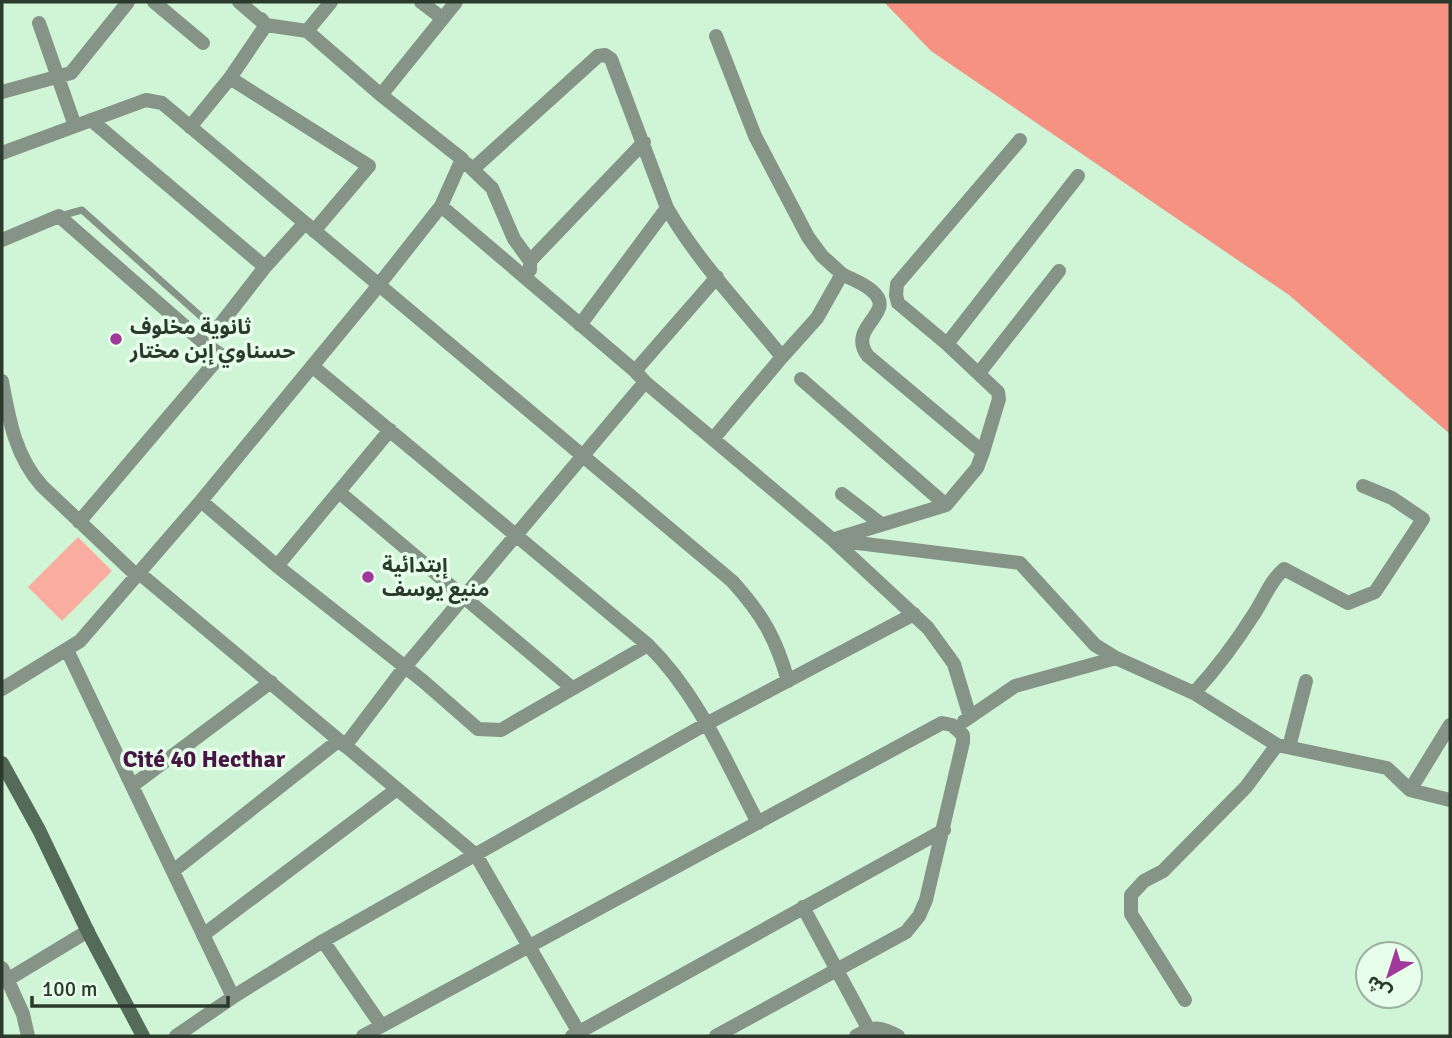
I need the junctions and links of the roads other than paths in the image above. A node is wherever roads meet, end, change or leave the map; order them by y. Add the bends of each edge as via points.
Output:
1 (128, 2) edge
2 (154, 2) edge
3 (239, 2) edge
4 (247, 2) edge
5 (331, 2) edge
6 (421, 2) edge
7 (456, 2) edge
8 (442, 18) junction
9 (39, 23) dead end
10 (266, 25) junction
11 (307, 31) junction
12 (716, 36) dead end
13 (203, 43) dead end
14 (58, 77) junction
15 (230, 78) junction
16 (2, 92) edge
17 (381, 95) junction
18 (90, 120) junction
19 (75, 126) junction
20 (190, 127) junction
21 (1020, 140) dead end
22 (644, 142) junction
23 (2, 153) edge
24 (462, 159) junction
25 (473, 169) junction
26 (1078, 176) dead end
27 (441, 206) junction
28 (667, 208) junction
29 (59, 216) junction
30 (309, 227) junction
31 (2, 240) edge
32 (530, 261) junction
33 (265, 267) junction
34 (1059, 271) dead end
35 (842, 274) junction
36 (717, 277) junction
37 (531, 282) junction
38 (379, 285) junction
39 (580, 325) junction
40 (216, 330) junction
41 (205, 344) junction
42 (947, 344) junction
43 (782, 356) junction
44 (312, 366) junction
45 (979, 373) junction
46 (640, 376) junction
47 (801, 379) dead end
48 (2, 381) edge
49 (4, 402) edge
50 (390, 430) junction
51 (713, 439) junction
52 (984, 452) junction
53 (584, 457) junction
54 (1363, 486) dead end
55 (339, 492) junction
56 (842, 494) dead end
57 (201, 500) junction
58 (946, 505) junction
59 (79, 522) junction
60 (881, 524) junction
61 (517, 536) junction
62 (833, 540) junction
63 (276, 566) junction
64 (138, 574) junction
65 (465, 598) junction
66 (914, 614) junction
67 (648, 645) junction
68 (66, 650) junction
69 (1116, 658) junction
70 (404, 668) junction
71 (788, 681) junction
72 (1306, 681) dead end
73 (271, 682) junction
74 (572, 688) junction
75 (2, 690) edge
76 (1194, 692) junction
77 (970, 717) junction
78 (706, 724) junction
79 (1450, 725) edge
80 (955, 727) junction
81 (342, 744) junction
82 (1283, 746) junction
83 (2, 764) edge
84 (132, 786) junction
85 (397, 789) junction
86 (1410, 790) junction
87 (1450, 800) edge
88 (758, 824) junction
89 (944, 830) junction
90 (476, 855) junction
91 (173, 871) junction
92 (803, 907) junction
93 (88, 931) junction
94 (203, 935) junction
95 (323, 941) junction
96 (528, 949) junction
97 (837, 970) junction
98 (5, 974) edge
99 (233, 997) junction
100 (1185, 1000) dead end
101 (381, 1025) junction
102 (862, 1032) edge
103 (577, 1035) edge
104 (28, 1036) edge
105 (144, 1036) edge
106 (176, 1036) edge
107 (363, 1036) edge
108 (716, 1036) edge
109 (898, 1036) edge

1 - 14 street via 71,73
2 - 13 street
3 - 10 street
4 - 10 street
5 - 11 street
6 - 8 street
7 - 8 street
8 - 17 street
9 - 14 street
10 - 11 street
10 - 15 street
11 - 17 street
12 - 35 street via 755,136 808,237
14 - 16 street
14 - 19 street
15 - 20 street
15 - 30 street via 369,166
17 - 24 street
18 - 19 street
18 - 20 street via 146,100 162,103
18 - 33 street
19 - 23 street
20 - 30 street
21 - 42 street via 897,284 898,303
22 - 25 street via 611,60 598,56
22 - 28 street
22 - 32 street
24 - 25 street
24 - 27 street
25 - 32 street via 492,188 514,239
26 - 42 street
27 - 37 street
27 - 38 street
28 - 36 street
28 - 39 street
29 - 31 street
29 - 40 lane via 82,210
29 - 41 street
30 - 33 street
30 - 38 street
32 - 37 street
33 - 40 street
34 - 45 street
35 - 43 street via 817,318
35 - 52 street via 878,296 877,313 860,339 867,356
36 - 43 street
36 - 46 street
37 - 39 street
38 - 44 street
38 - 53 street
39 - 46 street
40 - 41 street
41 - 59 street via 220,355
42 - 45 street
43 - 51 street
44 - 50 street
44 - 57 street
45 - 52 street via 999,399
46 - 51 street
46 - 53 street
47 - 58 street
48 - 49 street
49 - 59 street via 23,460
50 - 55 street
50 - 61 street
51 - 62 street
52 - 58 street via 977,468
53 - 61 street
53 - 71 street via 732,581 773,636
54 - 76 street via 1423,519 1375,592 1348,603 1284,569 1275,576 1226,657
55 - 63 street
55 - 65 street
56 - 60 street
57 - 63 street
57 - 64 street
58 - 60 street
59 - 64 street
60 - 62 street
61 - 65 street
61 - 67 street
62 - 66 street
62 - 69 street via 1020,564 1094,645
63 - 70 street
64 - 68 street via 80,641
64 - 73 street
65 - 70 street
65 - 74 street
66 - 71 street
66 - 77 street via 954,664
67 - 74 street
67 - 78 street via 671,668
68 - 75 street
68 - 84 street
69 - 76 street
69 - 77 street via 1015,686
70 - 74 street via 478,729 488,731 501,730
70 - 81 street
71 - 78 street
72 - 82 street
73 - 81 street
73 - 84 street
76 - 82 street
77 - 80 street
78 - 88 street
78 - 90 street
79 - 86 street
80 - 88 street via 942,723
80 - 89 street via 962,742
81 - 85 street
81 - 91 street
82 - 86 street via 1387,768
82 - 100 street via 1163,871 1144,881 1132,895 1130,914
83 - 93 main road
84 - 91 street
85 - 90 street
85 - 94 street
86 - 87 street
88 - 96 street
89 - 92 street
89 - 97 street via 926,900 915,922 906,932
90 - 95 street
90 - 96 street
91 - 94 street
92 - 97 street
92 - 103 street
93 - 98 street
93 - 105 main road
94 - 99 street
95 - 99 street
95 - 101 street
96 - 101 street
96 - 103 street
97 - 102 street
97 - 108 street
98 - 104 street
99 - 106 street
101 - 107 street
102 - 109 street via 882,1028

